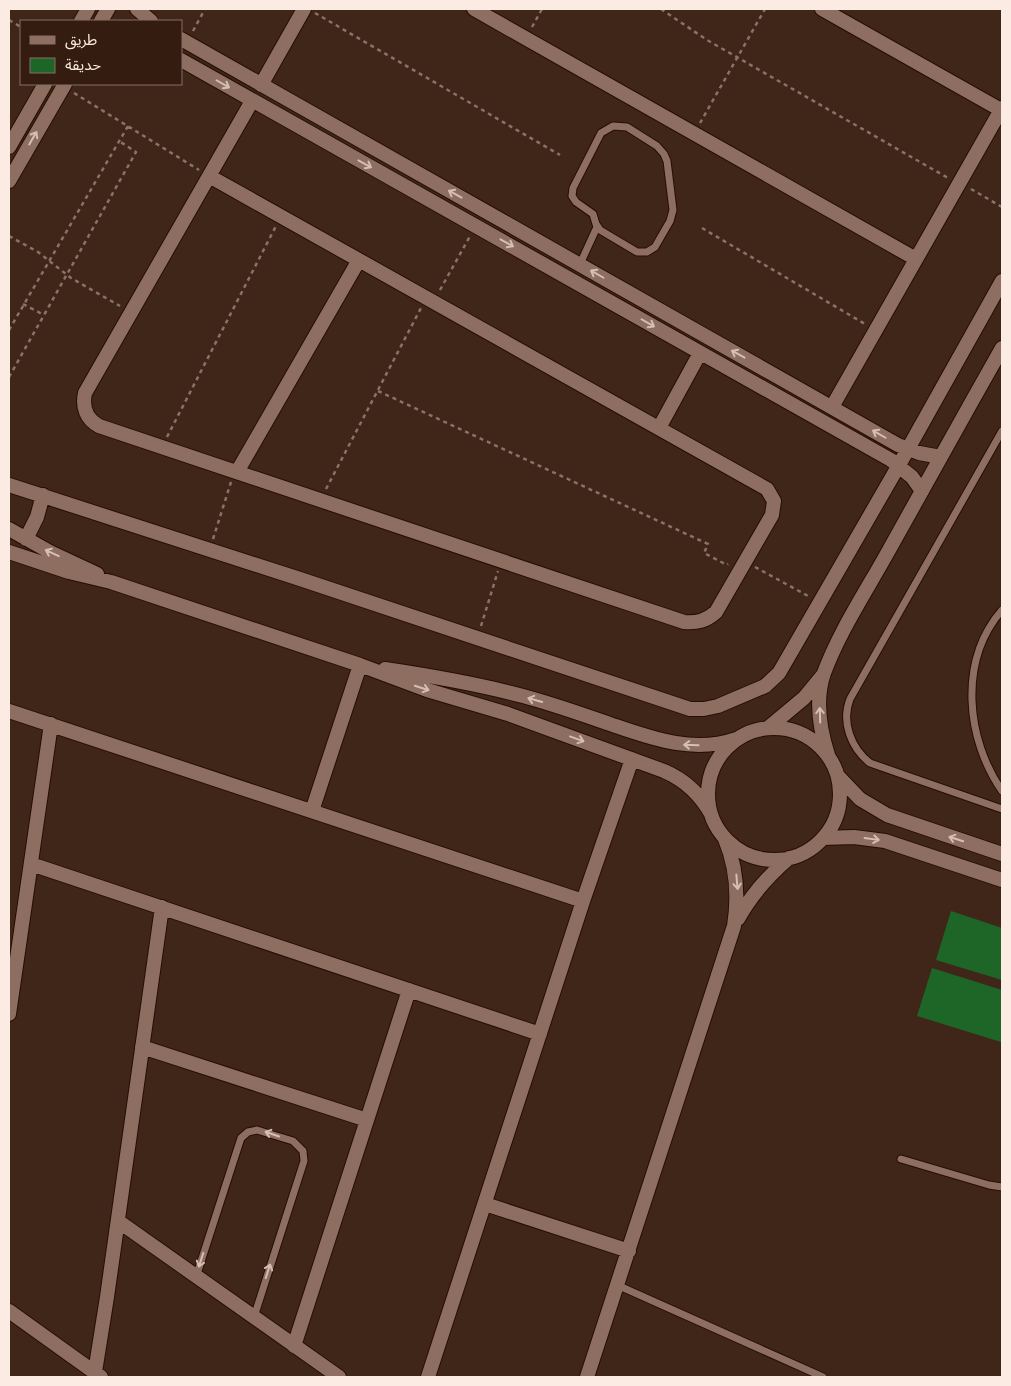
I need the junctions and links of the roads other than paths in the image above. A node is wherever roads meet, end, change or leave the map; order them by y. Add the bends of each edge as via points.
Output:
1 (88, 9) edge
2 (108, 9) edge
3 (137, 9) edge
4 (306, 9) edge
5 (474, 9) edge
6 (822, 9) edge
7 (82, 20) edge
8 (102, 20) edge
9 (150, 20) edge
10 (184, 40) edge
11 (182, 61) edge
12 (44, 85) edge
13 (261, 85) junction
14 (68, 87) edge
15 (252, 101) junction
16 (1002, 109) edge
17 (9, 147) edge
18 (209, 176) junction
19 (9, 180) edge
20 (598, 227) junction
21 (916, 258) junction
22 (359, 260) junction
23 (580, 264) junction
24 (1002, 281) edge
25 (1002, 348) edge
26 (700, 353) junction
27 (832, 407) junction
28 (658, 428) junction
29 (1002, 431) edge
30 (907, 449) junction
31 (941, 456) junction
32 (899, 465) junction
33 (235, 472) junction
34 (9, 485) edge
35 (922, 491) junction
36 (43, 495) junction
37 (9, 529) edge
38 (26, 539) junction
39 (9, 552) edge
40 (111, 582) junction
41 (1002, 610) edge
42 (360, 665) junction
43 (824, 674) junction
44 (9, 711) edge
45 (51, 724) junction
46 (768, 728) junction
47 (739, 737) junction
48 (828, 755) junction
49 (632, 759) junction
50 (838, 776) junction
51 (1002, 791) edge
52 (1002, 809) edge
53 (312, 811) junction
54 (711, 814) junction
55 (823, 838) junction
56 (725, 839) junction
57 (1002, 854) edge
58 (789, 858) junction
59 (31, 864) junction
60 (1002, 880) edge
61 (583, 901) junction
62 (162, 907) junction
63 (734, 926) junction
64 (409, 990) junction
65 (9, 1014) edge
66 (540, 1034) junction
67 (142, 1047) junction
68 (366, 1120) junction
69 (901, 1159) dead end
70 (1002, 1186) edge
71 (485, 1204) junction
72 (118, 1221) junction
73 (628, 1252) junction
74 (196, 1277) junction
75 (617, 1285) junction
76 (9, 1311) edge
77 (254, 1318) junction
78 (294, 1346) junction
79 (98, 1375) edge
80 (338, 1377) edge
81 (428, 1377) edge
82 (587, 1377) edge
83 (823, 1377) edge

1 - 7 street
2 - 8 street
3 - 9 street
4 - 13 street
5 - 21 street
6 - 16 street
10 - 13 street
11 -> 15 street
12 - 17 street
23 -> 13 street
19 -> 14 street
15 - 18 street
15 -> 26 street
16 - 21 street
18 - 22 street
18 - 33 street via 88,388 84,404 94,424
20 - 20 lane via 593,214 576,202 572,192 601,133 613,126 627,127 664,154 669,168 672,216 655,247 647,252 637,252
20 - 23 lane
21 - 27 street
22 - 28 street
22 - 33 street
27 -> 23 street
24 - 30 street
25 - 31 street
26 - 28 street
26 - 32 street
30 -> 27 street
28 - 33 street via 761,486 774,501 772,514 716,612 691,623
29 - 52 lane via 850,699 846,720 856,748 870,763
30 - 31 street
30 - 32 street
31 - 35 street
32 - 35 street
32 - 36 street via 775,678 765,686 704,710 690,709
34 - 36 street
35 - 43 street via 850,620
36 - 38 street
37 - 38 street
40 -> 38 street
39 - 40 street
40 - 42 street
41 - 51 lane via 987,631 978,652 972,705 979,746
47 -> 42 street via 705,745 670,742 504,691
42 -> 49 street
42 - 53 street
43 - 46 street via 798,704
48 -> 43 street via 820,724
44 - 45 street
45 - 53 street
45 - 59 street
46 - 47 street
46 - 48 street via 785,728 802,734
47 - 54 street via 715,763 709,780
48 - 50 street
49 - 54 street via 683,781
49 - 61 street
50 - 55 street via 838,809
57 -> 50 street via 887,815 860,798
53 - 61 street
54 - 56 street
55 - 58 street via 808,851
55 -> 60 street via 885,841
56 - 58 street via 754,858
56 -> 63 street via 736,873
58 - 63 street via 758,889
59 - 62 street
59 - 65 street
61 - 66 street
62 - 64 street
62 - 67 street
63 - 73 street
64 - 66 street
64 - 68 street
66 - 71 street
67 - 68 street
67 - 72 street
68 - 78 street
69 - 70 lane
71 - 73 street
71 - 81 street
72 - 74 street
72 - 79 street
73 - 75 street
74 - 77 street
77 -> 74 lane via 304,1161 297,1144 257,1130 241,1138
75 - 82 street
75 - 83 lane
76 - 79 street
77 - 78 street
78 - 80 street

